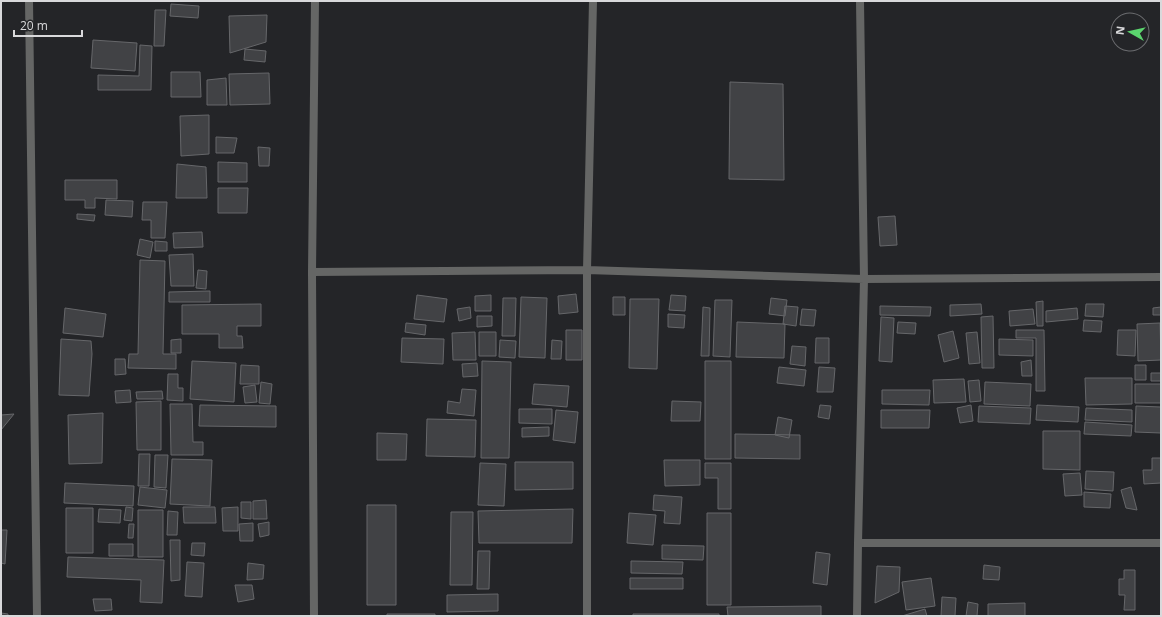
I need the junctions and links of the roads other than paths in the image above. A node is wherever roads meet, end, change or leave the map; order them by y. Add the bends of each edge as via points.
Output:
1 (29, 1) edge
2 (315, 1) edge
3 (593, 1) edge
4 (860, 1) edge
5 (587, 270) junction
6 (312, 272) junction
7 (1161, 277) edge
8 (864, 279) junction
9 (858, 543) junction
10 (1161, 543) edge
11 (37, 616) edge
12 (314, 616) edge
13 (587, 616) edge
14 (857, 616) edge

1 - 11 street
2 - 6 street
3 - 5 street
4 - 8 street
5 - 6 street
5 - 8 street
5 - 13 street
6 - 12 street
7 - 8 street
8 - 9 street
9 - 10 street
9 - 14 street

